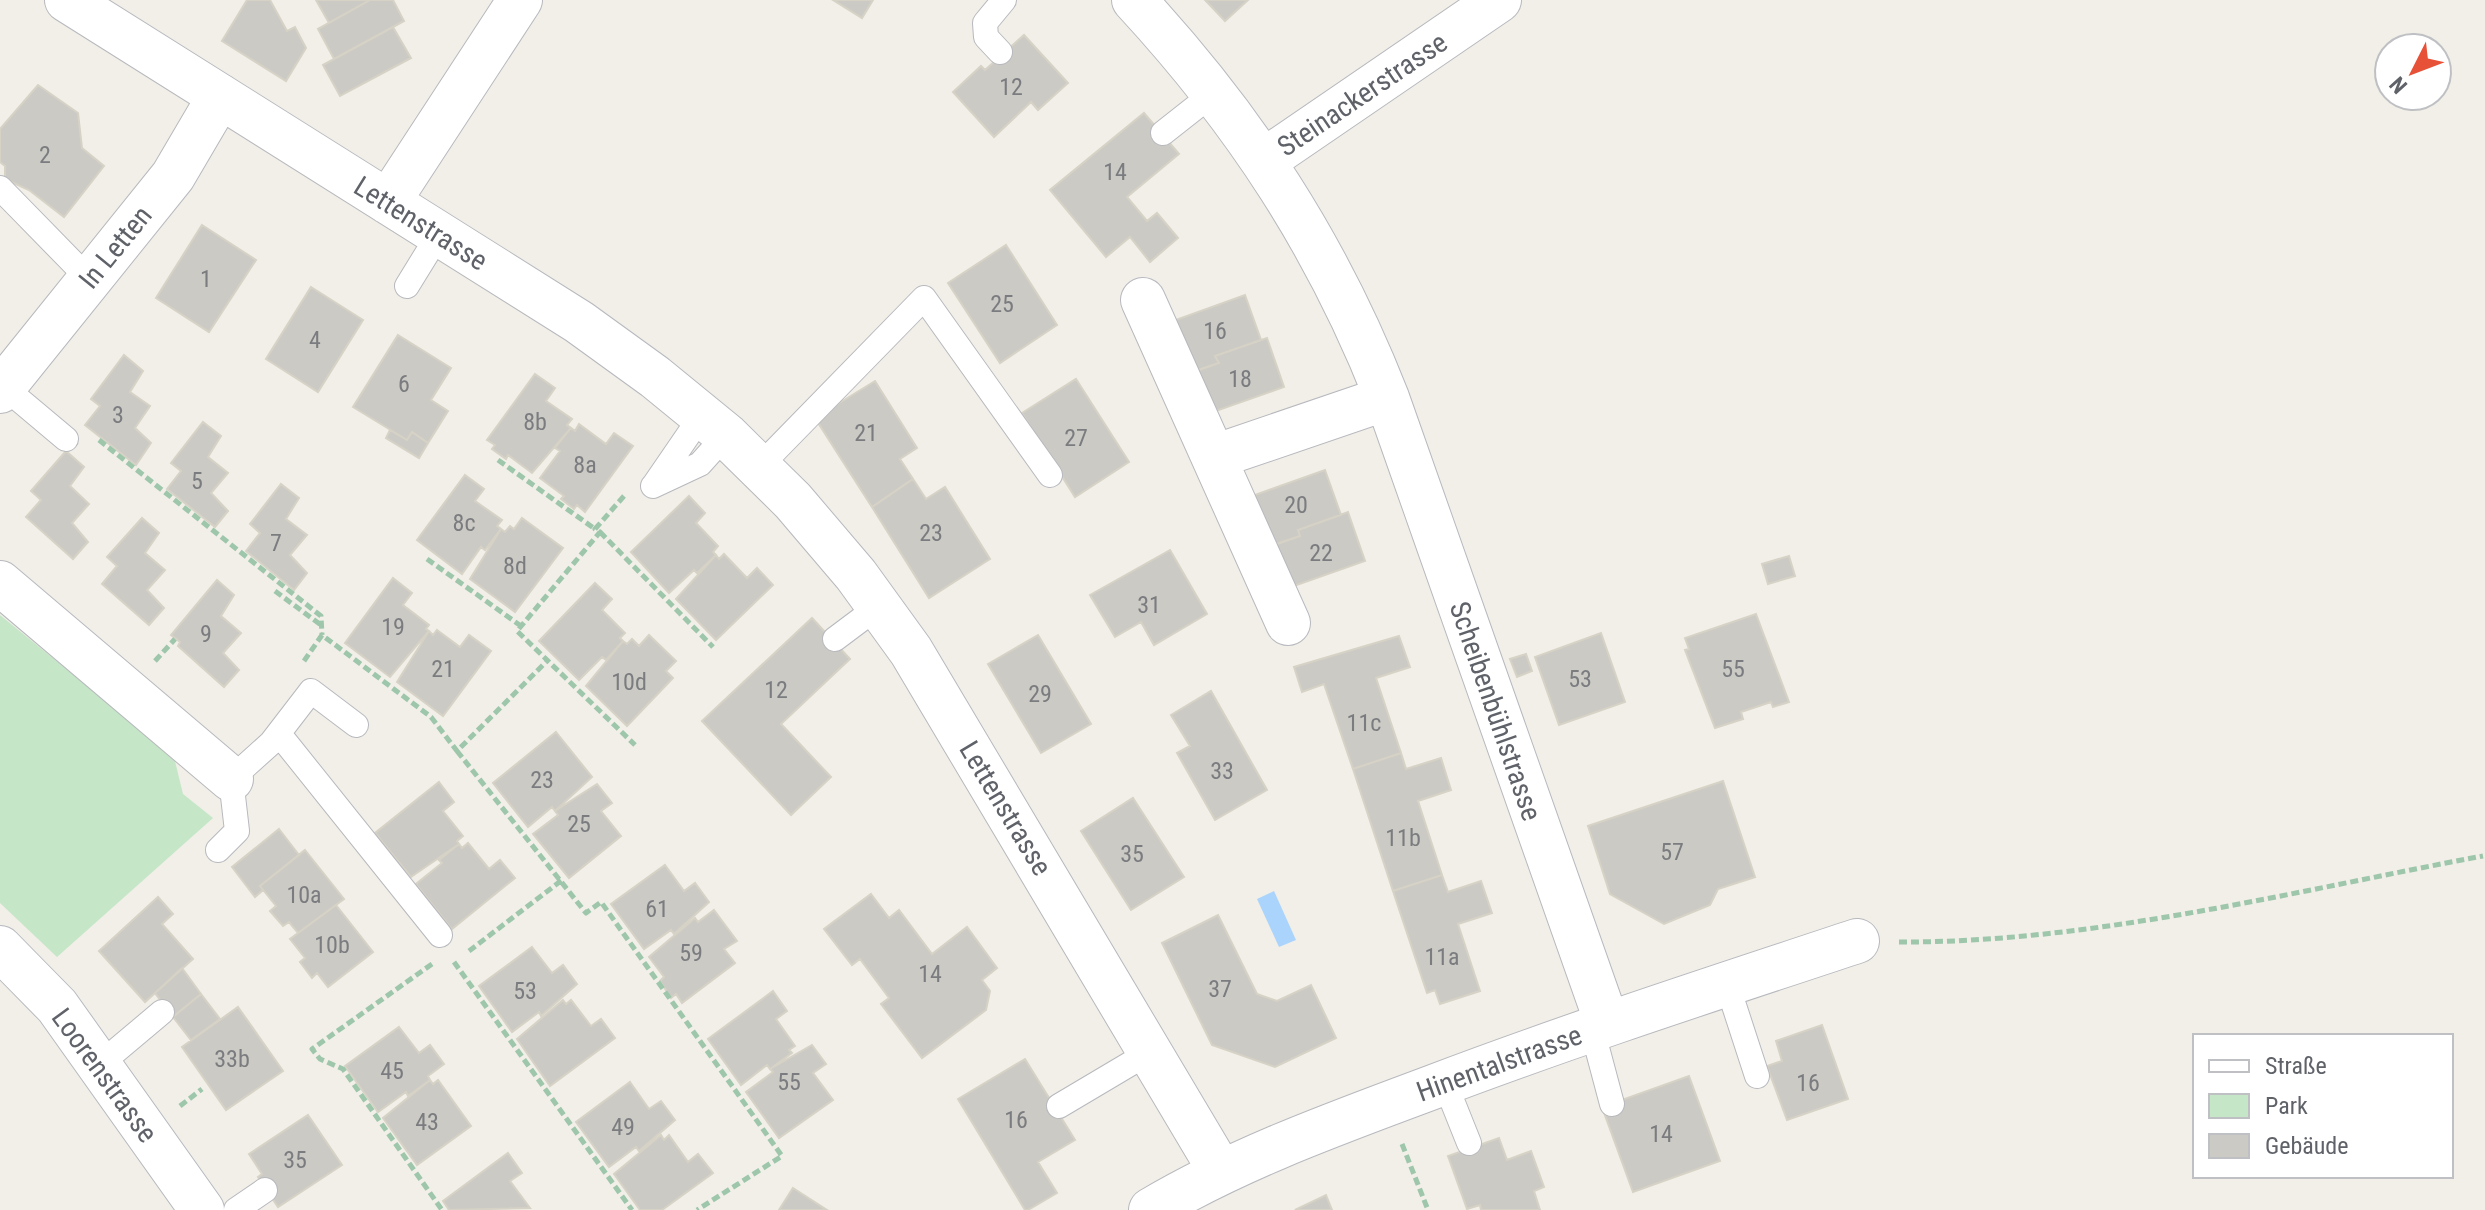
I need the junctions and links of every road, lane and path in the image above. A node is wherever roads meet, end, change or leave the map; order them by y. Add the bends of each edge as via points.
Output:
1 (67, 0) edge
2 (520, 0) edge
3 (1004, 0) edge
4 (1134, 0) edge
5 (1499, 0) edge
6 (1000, 52) dead end
7 (1215, 92) junction
8 (220, 96) junction
9 (1163, 133) dead end
10 (1265, 160) junction
11 (0, 188) edge
12 (388, 202) junction
13 (439, 234) junction
14 (89, 279) junction
15 (407, 286) dead end
16 (1143, 300) dead end
17 (2, 389) edge
18 (1387, 398) junction
19 (91, 434) dead end
20 (66, 439) dead end
21 (1214, 457) junction
22 (498, 460) dead end
23 (759, 467) junction
24 (1050, 475) dead end
25 (597, 532) junction
26 (427, 559) dead end
27 (0, 583) edge
28 (275, 591) dead end
29 (879, 606) junction
30 (1288, 623) dead end
31 (321, 626) junction
32 (521, 626) junction
33 (322, 635) junction
34 (835, 639) dead end
35 (713, 647) dead end
36 (548, 660) junction
37 (311, 691) junction
38 (356, 725) dead end
39 (279, 734) junction
40 (635, 745) dead end
41 (457, 751) junction
42 (231, 779) junction
43 (218, 850) dead end
44 (2483, 856) dead end
45 (562, 880) junction
46 (1857, 941) joint
47 (440, 947) joint
48 (0, 948) edge
49 (471, 949) dead end
50 (458, 972) dead end
51 (1727, 984) junction
52 (162, 1012) dead end
53 (1600, 1026) junction
54 (1150, 1052) junction
55 (99, 1065) junction
56 (1757, 1076) dead end
57 (1445, 1083) junction
58 (1612, 1104) dead end
59 (1059, 1106) dead end
60 (1399, 1136) dead end
61 (1469, 1143) dead end
62 (265, 1190) dead end
63 (1204, 1190) edge
64 (202, 1210) edge
65 (236, 1210) edge
66 (442, 1210) edge
67 (632, 1210) edge
68 (697, 1210) edge
69 (1151, 1210) edge
70 (1428, 1210) edge

1 - 8 street, Lettenstrasse
2 - 12 street
3 - 6 lane via 985,23 986,37
4 - 7 street, Scheibenbühlstrasse
5 - 10 street, Steinackerstrasse
7 - 9 lane
7 - 10 street, Scheibenbühlstrasse
8 - 12 street, Lettenstrasse
8 - 14 street, In Letten via 173,176
10 - 18 street, Scheibenbühlstrasse via 1336,283
11 - 14 lane
12 - 13 street, Lettenstrasse
13 - 15 lane
13 - 23 street, Lettenstrasse via 592,331 714,425
14 - 17 street, In Letten
16 - 21 street
17 - 20 lane
18 - 21 street
18 - 53 street, Scheibenbühlstrasse
19 - 31 path via 321,616
21 - 30 street
22 - 25 path
23 - 24 lane via 924,298
23 - 29 street, Lettenstrasse via 825,537
25 - 32 path
25 - 35 path
26 - 32 path
27 - 42 street
28 - 31 path
29 - 34 lane
29 - 54 street, Lettenstrasse via 938,693
31 - 33 path
32 - 36 path via 517,631
33 - 37 path via 292,677
33 - 41 path via 431,717
36 - 40 path
36 - 41 path
37 - 38 lane
37 - 39 lane
39 - 42 lane
39 - 47 lane
41 - 45 path
42 - 43 lane via 237,831
44 - 46 path via 2122,923 1962,942
45 - 49 path
45 - 68 path via 586,913 601,902 782,1156
46 - 51 street, Hinentalstrasse
47 - 66 path via 312,1049 320,1059 343,1069
48 - 55 street, Loorenstrasse via 57,1006
50 - 67 path
51 - 53 street, Hinentalstrasse
51 - 56 lane
52 - 55 lane
53 - 57 street, Hinentalstrasse
53 - 58 lane
54 - 59 lane
54 - 63 street, Lettenstrasse
55 - 64 street, Loorenstrasse
57 - 61 lane
57 - 63 street, Hinentalstrasse via 1298,1137
60 - 70 path
62 - 65 lane
63 - 69 street, Hinentalstrasse

